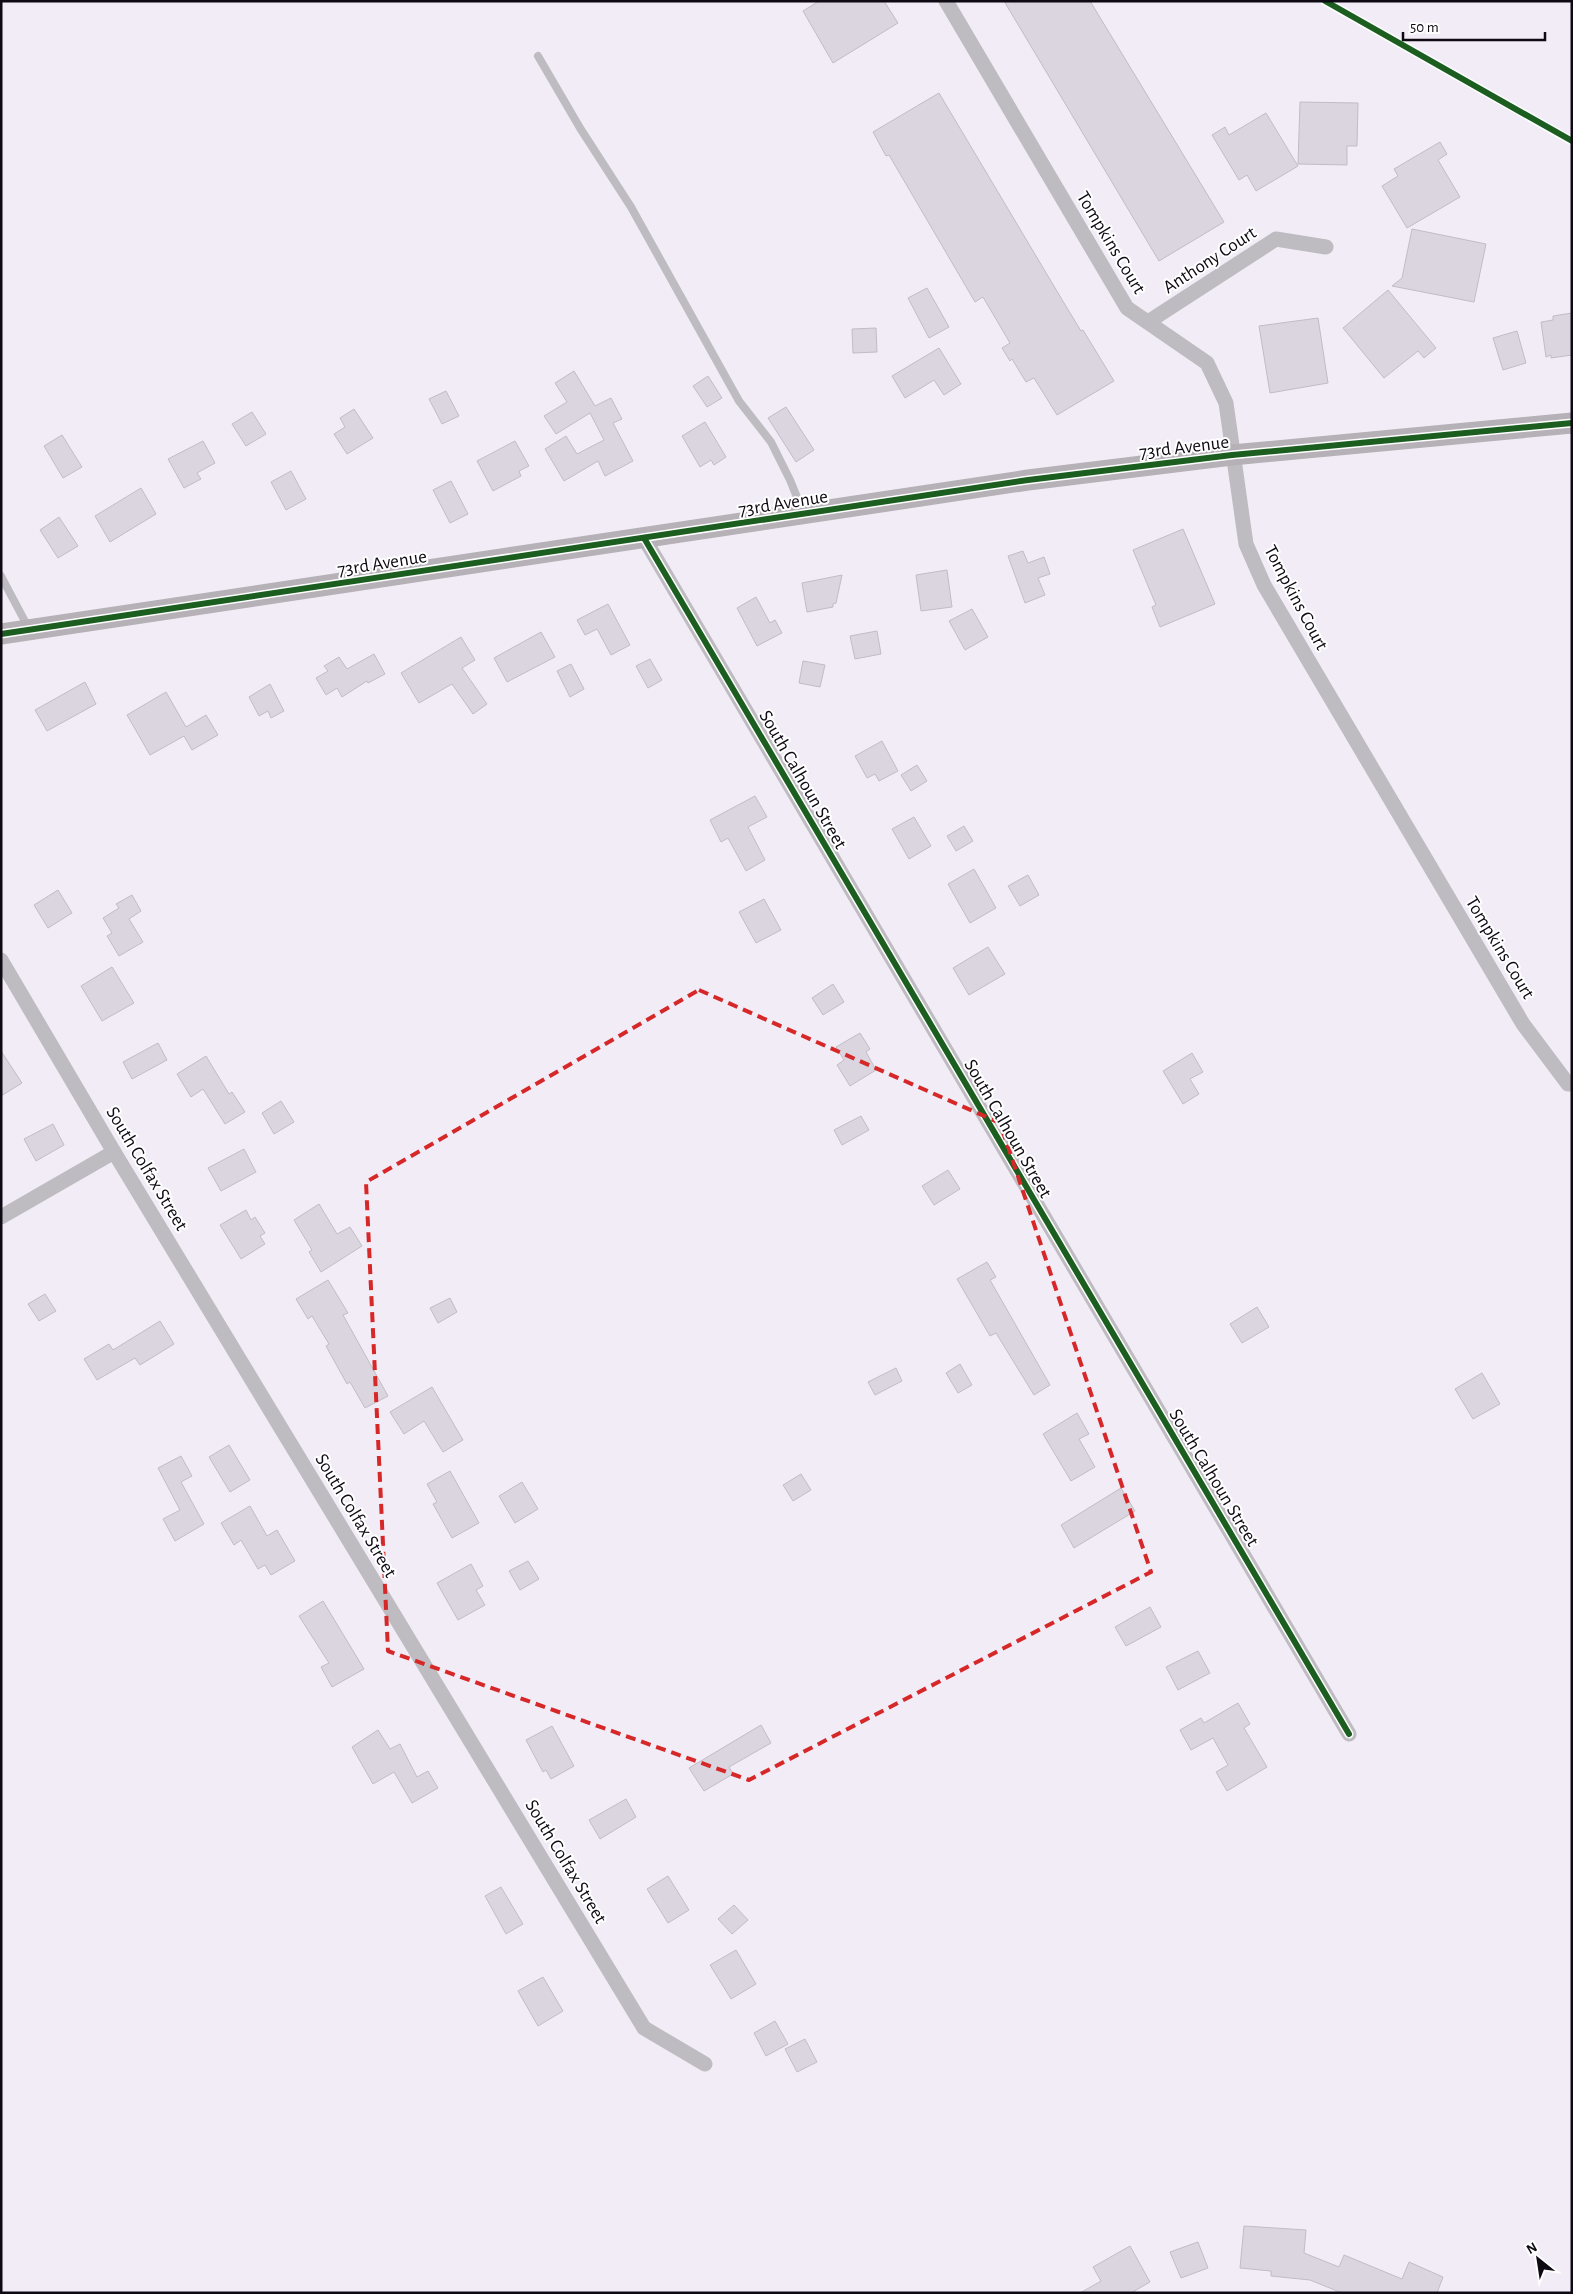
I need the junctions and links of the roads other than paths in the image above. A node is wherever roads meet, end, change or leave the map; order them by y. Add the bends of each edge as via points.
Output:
1 (946, 1) edge
2 (538, 56) dead end
3 (1326, 248) dead end
4 (1148, 322) junction
5 (1572, 423) edge
6 (1232, 455) junction
7 (804, 514) junction
8 (644, 538) junction
9 (1, 576) edge
10 (30, 630) junction
11 (1, 634) edge
12 (1, 960) edge
13 (1572, 1084) edge
14 (114, 1152) junction
15 (1, 1217) edge
16 (1348, 1734) dead end
17 (705, 2064) dead end

1 - 4 street, Tompkins Court via 1126,308
2 - 7 lane via 631,207 739,401 771,442
3 - 4 street, Anthony Court via 1276,240
4 - 6 street, Tompkins Court via 1207,363 1226,403
5 - 6 street, 73rd Avenue
6 - 7 street, 73rd Avenue via 1028,480
6 - 13 street, Tompkins Court via 1246,544 1264,585 1523,1024 1568,1084
7 - 8 street, 73rd Avenue
8 - 10 street, 73rd Avenue
8 - 16 street, South Calhoun Street
9 - 10 lane
10 - 11 street, 73rd Avenue
12 - 14 street, South Colfax Street
14 - 15 street
14 - 17 street, South Colfax Street via 644,2028

